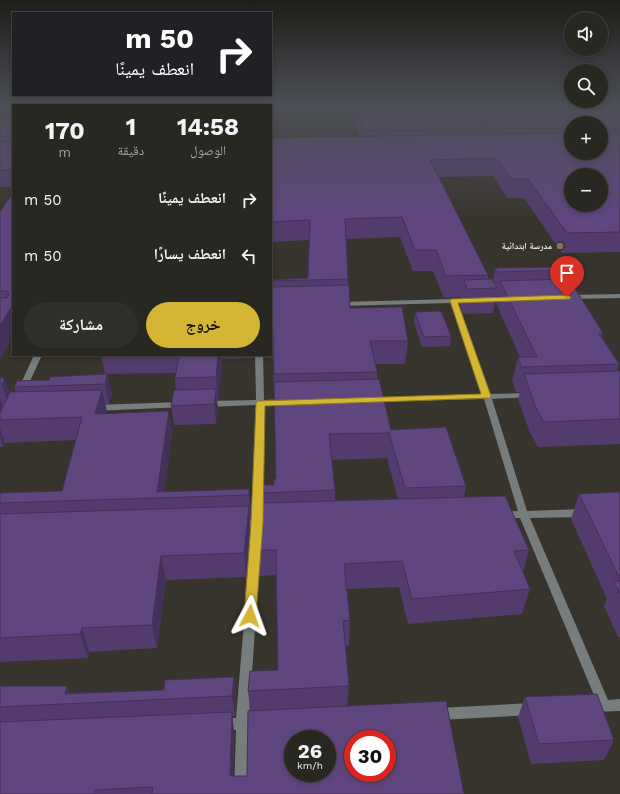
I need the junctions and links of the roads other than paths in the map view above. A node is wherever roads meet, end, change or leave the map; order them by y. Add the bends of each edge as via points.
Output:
1 (620, 296) edge
2 (566, 300) edge
3 (454, 301) junction
4 (469, 301) edge
5 (335, 304) edge
6 (38, 356) edge
7 (259, 356) edge
8 (534, 395) edge
9 (20, 396) edge
10 (487, 396) junction
11 (362, 400) edge
12 (291, 402) edge
13 (260, 403) junction
14 (85, 408) edge
15 (590, 513) edge
16 (524, 515) junction
17 (492, 516) edge
18 (257, 523) junction
19 (280, 523) edge
20 (226, 524) edge
21 (620, 705) edge
22 (605, 706) junction
23 (582, 707) edge
24 (542, 709) edge
25 (424, 714) edge
26 (274, 722) edge
27 (242, 723) junction
28 (211, 725) edge
29 (241, 794) edge

1 - 2 street
3 - 4 street
3 - 5 street
3 - 10 street
6 - 9 street
7 - 13 street
8 - 10 street
10 - 11 street
10 - 16 street
12 - 13 street
13 - 14 street
13 - 18 street
15 - 16 street
16 - 17 street
16 - 22 street
18 - 19 street
18 - 20 street
18 - 27 street
21 - 22 street
22 - 23 street
24 - 25 street
26 - 27 street
27 - 28 street
27 - 29 street

